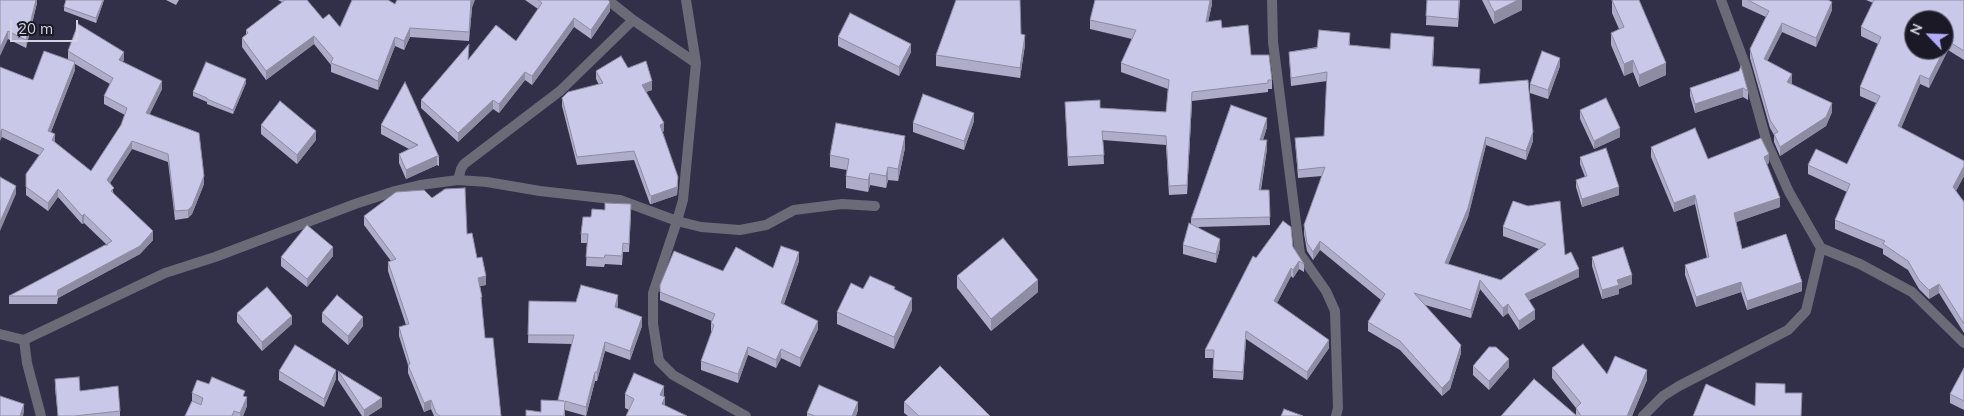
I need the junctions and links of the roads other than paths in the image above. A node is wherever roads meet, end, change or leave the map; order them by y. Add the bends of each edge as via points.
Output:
1 (608, 0) edge
2 (686, 0) edge
3 (1272, 0) edge
4 (1721, 0) edge
5 (633, 20) junction
6 (696, 63) junction
7 (458, 180) junction
8 (875, 206) dead end
9 (677, 221) junction
10 (1821, 248) junction
11 (0, 334) edge
12 (24, 340) junction
13 (1964, 343) edge
14 (41, 416) edge
15 (746, 416) edge
16 (1336, 416) edge
17 (1643, 416) edge

1 - 5 street
2 - 6 street
3 - 16 street via 1273,42 1300,254 1335,310
4 - 10 street via 1746,67 1767,143 1789,192
5 - 6 street
5 - 7 street via 560,92 464,164
6 - 9 street via 683,200
7 - 9 street via 620,200
7 - 12 street via 395,191 165,272
8 - 9 street via 842,204 794,210 766,225 740,230 701,227
9 - 15 street via 652,293 659,361 673,375
10 - 13 street via 1860,264 1912,292
10 - 17 street via 1806,311 1788,330 1679,386 1663,396
11 - 12 street
12 - 14 street

